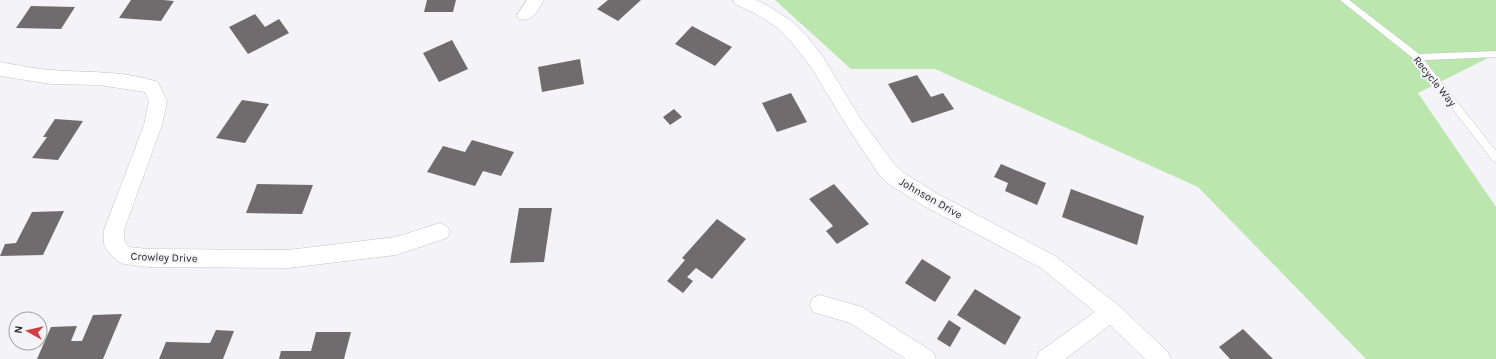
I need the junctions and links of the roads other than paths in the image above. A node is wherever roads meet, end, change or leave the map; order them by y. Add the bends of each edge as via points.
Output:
1 (536, 0) edge
2 (741, 0) edge
3 (1344, 0) edge
4 (525, 15) dead end
5 (1496, 54) edge
6 (1417, 57) junction
7 (0, 69) edge
8 (1496, 158) edge
9 (440, 232) dead end
10 (820, 305) dead end
11 (1111, 312) junction
12 (925, 359) edge
13 (1046, 359) edge
14 (1160, 359) edge

1 - 4 street
2 - 11 street, Johnson Drive via 779,21 799,39 817,62 854,123 887,170 897,179 1048,262
3 - 6 lane, Recycle Way
5 - 6 lane
6 - 8 lane, Recycle Way
7 - 9 street, Crowley Drive via 51,77 99,78 152,87 158,101 154,125 114,230 114,244 124,255 148,258 288,259 396,246
10 - 12 street via 855,314
11 - 13 street
11 - 14 street, Johnson Drive

